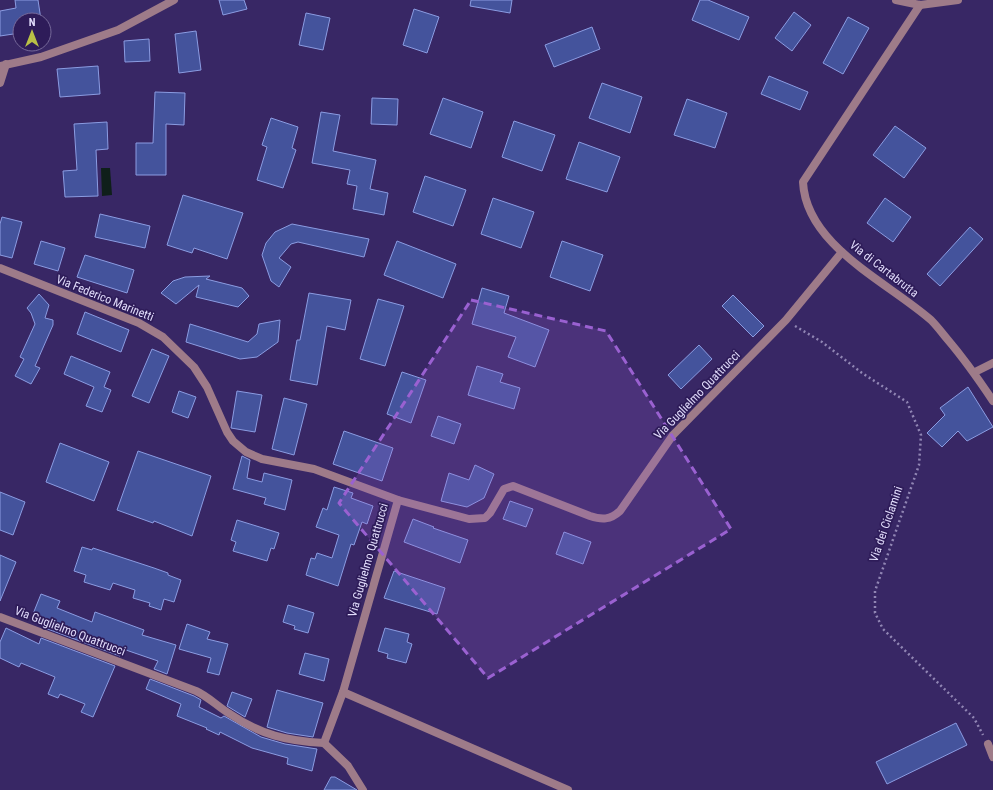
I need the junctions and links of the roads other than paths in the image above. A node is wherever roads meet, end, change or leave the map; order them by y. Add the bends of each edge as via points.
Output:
1 (174, 0) edge
2 (896, 0) edge
3 (958, 0) edge
4 (920, 5) junction
5 (3, 65) edge
6 (0, 84) edge
7 (842, 252) junction
8 (0, 268) edge
9 (993, 363) edge
10 (975, 372) junction
11 (993, 402) edge
12 (398, 500) junction
13 (0, 618) edge
14 (343, 692) junction
15 (324, 743) junction
16 (988, 744) road end
17 (993, 757) edge
18 (363, 790) edge
19 (568, 790) edge

1 - 5 street via 118,30 40,57
2 - 4 street
3 - 4 street
4 - 7 street, Via di Cartabrutta via 803,182 804,196 815,221
5 - 6 street
7 - 10 street, Via di Cartabrutta via 931,320
7 - 12 street, Via Guglielmo Quattrucci via 786,320 673,435 623,508 613,517 597,518 513,486 504,489 490,513 481,520
8 - 12 street, Via Federico Marinetti via 157,332 197,371 207,387 226,432 246,452 262,459 318,470
9 - 10 street
10 - 11 street, Via di Cartabrutta
12 - 14 street, Via Guglielmo Quattrucci
13 - 15 street, Via Guglielmo Quattrucci via 196,691 209,697 237,719 270,735 294,741
14 - 15 street, Via Guglielmo Quattrucci
14 - 19 street
15 - 18 street via 348,766
16 - 17 street

